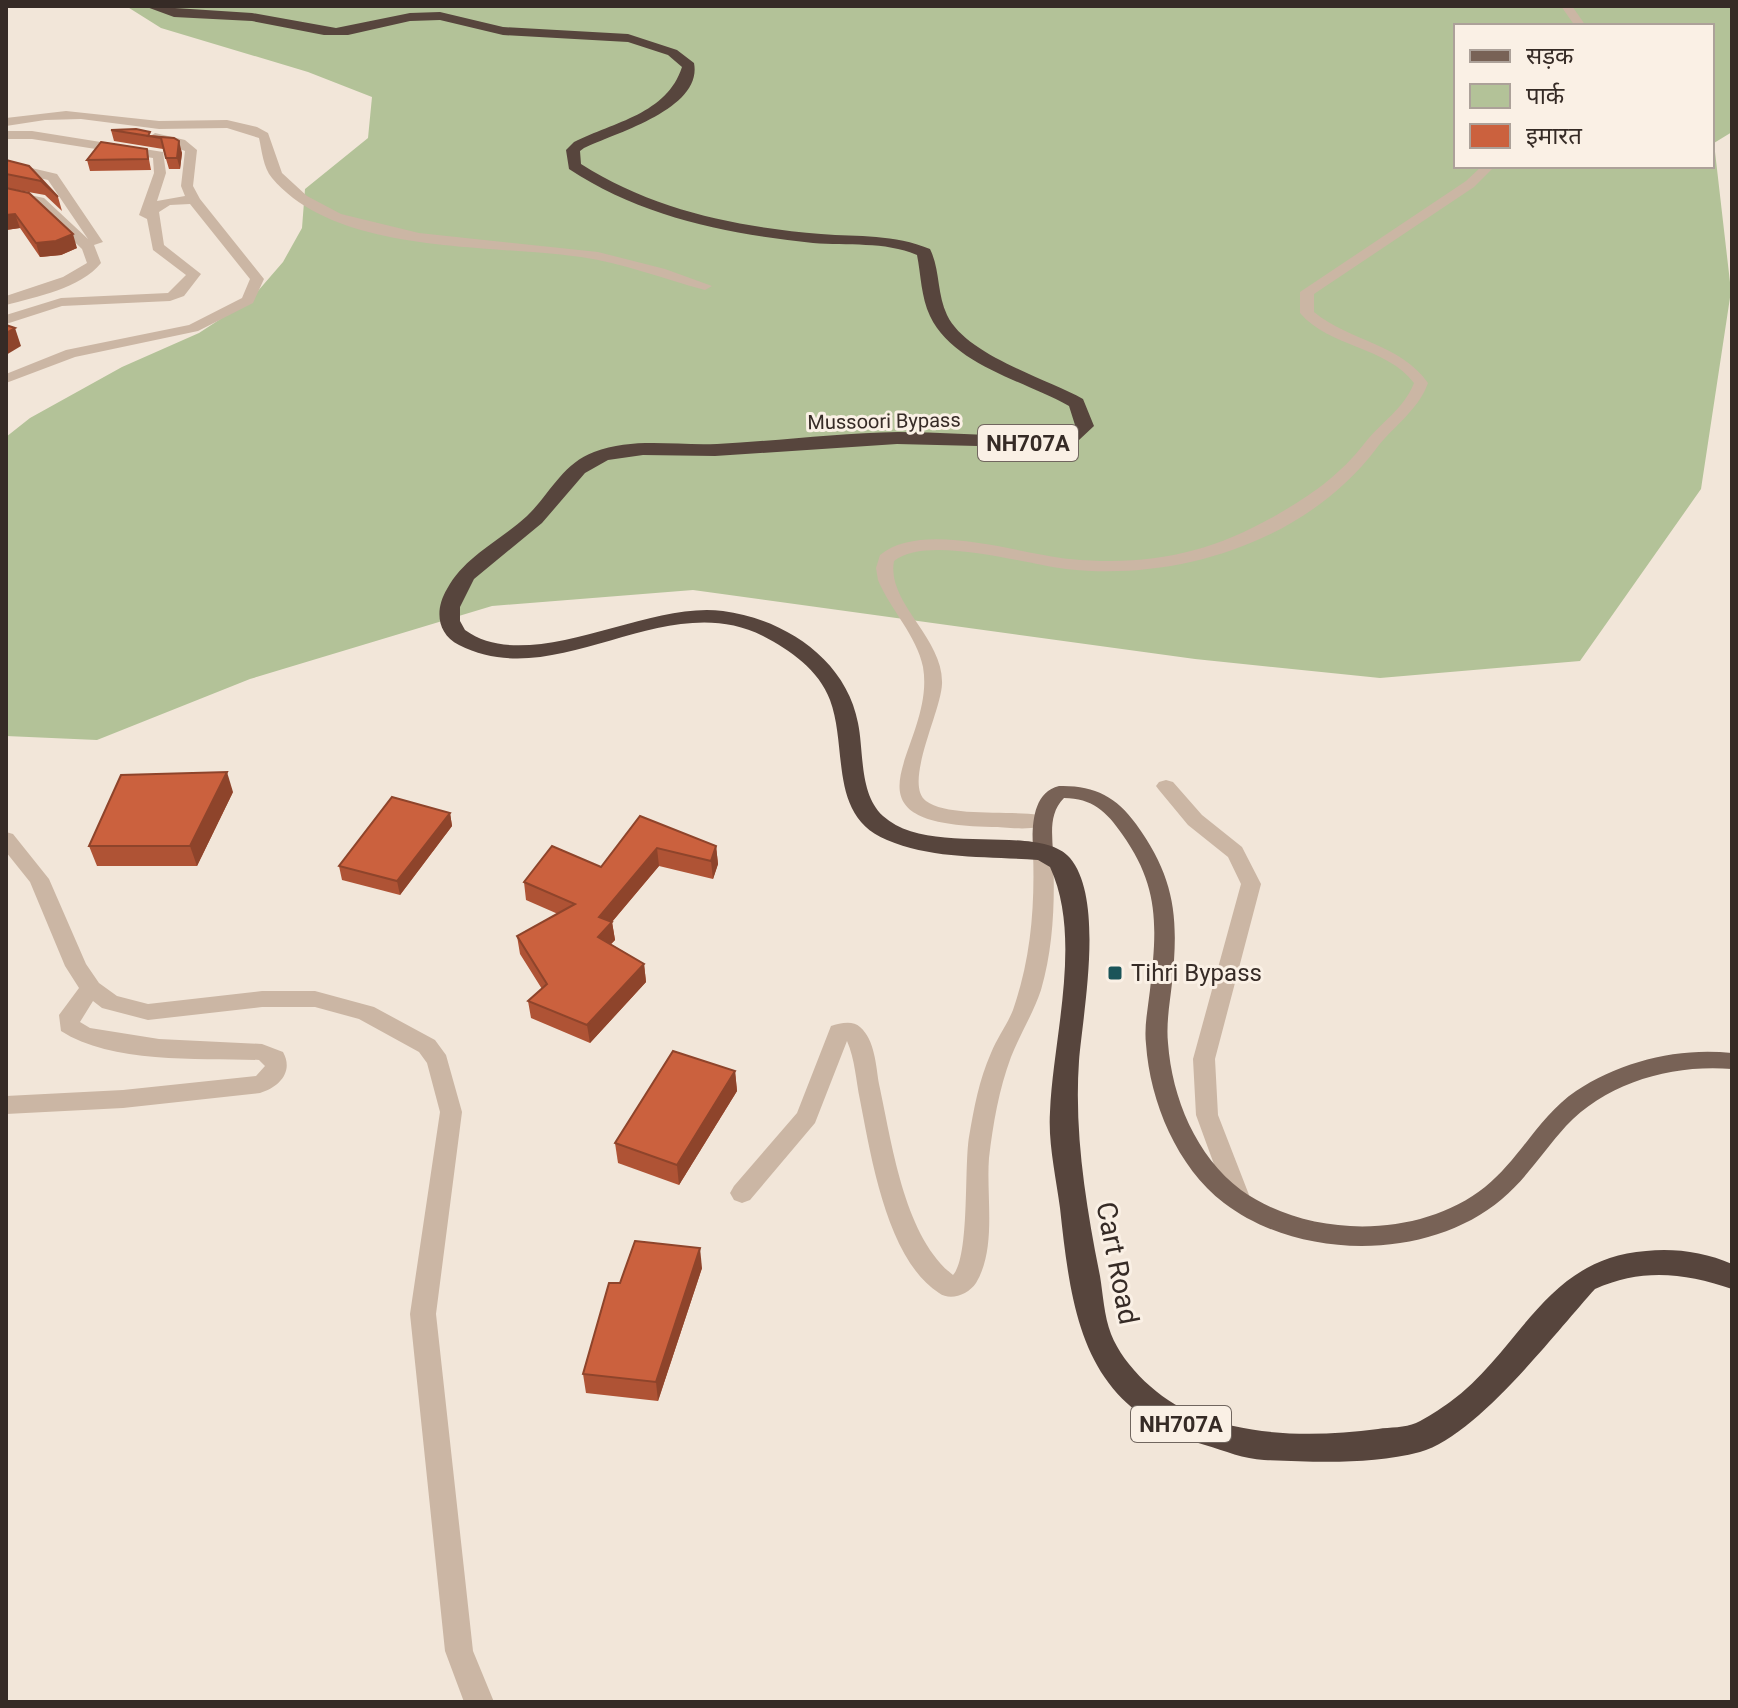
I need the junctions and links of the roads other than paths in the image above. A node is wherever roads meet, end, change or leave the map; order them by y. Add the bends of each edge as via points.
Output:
1 (150, 6) edge
2 (1566, 6) edge
3 (1580, 24) edge
4 (66, 115) junction
5 (6, 122) edge
6 (6, 135) edge
7 (6, 166) edge
8 (1487, 168) edge
9 (6, 194) edge
10 (194, 200) junction
11 (154, 227) junction
12 (94, 263) junction
13 (705, 286) dead end
14 (6, 301) edge
15 (6, 320) edge
16 (6, 379) edge
17 (1166, 786) dead end
18 (1041, 820) junction
19 (6, 839) edge
20 (1043, 852) junction
21 (91, 989) junction
22 (1732, 1061) edge
23 (6, 1105) edge
24 (742, 1193) dead end
25 (1239, 1200) junction
26 (1732, 1277) edge
27 (479, 1702) edge

1 - 20 highway, Mussoori Bypass / NH707A via 331,32 438,16 499,30 664,45 689,66 687,82 676,99 579,145 573,150 574,166 623,195 744,229 901,241 924,252 941,322 965,344 1077,403 1085,426 1052,442 858,440 605,454 571,472 535,519 467,574 448,615 453,631 466,641 512,652 545,649 663,618 716,616 757,625 815,662 842,701 856,794 876,824 892,834 944,845
2 - 3 street
4 - 5 street
4 - 10 street via 188,146 192,154 187,186
4 - 13 street via 248,128 264,136 275,174 287,186 344,219 465,244 601,256
6 - 11 street via 159,155 160,173 145,214
7 - 12 street via 53,177 100,248
8 - 18 street via 1307,292 1307,313 1317,324 1400,361 1421,383 1418,394 1334,487 1218,550 1176,560 1069,564 921,544 894,551 886,559 890,591 927,650 935,679 905,786 909,795 931,812 950,817
9 - 12 street via 39,201 88,247
10 - 11 street via 156,206
10 - 16 street via 257,279 248,300 193,328 71,353
11 - 15 street via 158,247 194,274 179,293 61,302
12 - 14 street via 77,276
17 - 25 street via 1198,823 1230,843 1251,884 1204,1059 1207,1115
18 - 20 main road
18 - 25 main road via 1059,792 1092,793 1112,807 1155,863 1166,894 1157,1051 1170,1106 1198,1162
19 - 21 street via 39,879
20 - 24 street via 1045,924 1023,1012 990,1086 975,1170 968,1276 949,1287 926,1271 887,1176 859,1042 851,1031 839,1032 817,1095 795,1134
20 - 26 highway, Cart Road / NH707A via 1060,862 1067,877 1077,925 1063,1117 1096,1336 1125,1384 1181,1424 1252,1445 1334,1449 1419,1438 1464,1410 1585,1280 1620,1265 1666,1261
21 - 23 street via 70,1015 69,1025 79,1034 118,1043 262,1052 275,1058 276,1069 260,1084
21 - 27 street via 110,1002 148,1012 262,999 315,999 366,1013 427,1046 438,1061 451,1112 423,1314 459,1651
22 - 25 main road via 1693,1058 1616,1081 1569,1108 1507,1181 1464,1212 1421,1231 1380,1237 1324,1234 1284,1224

